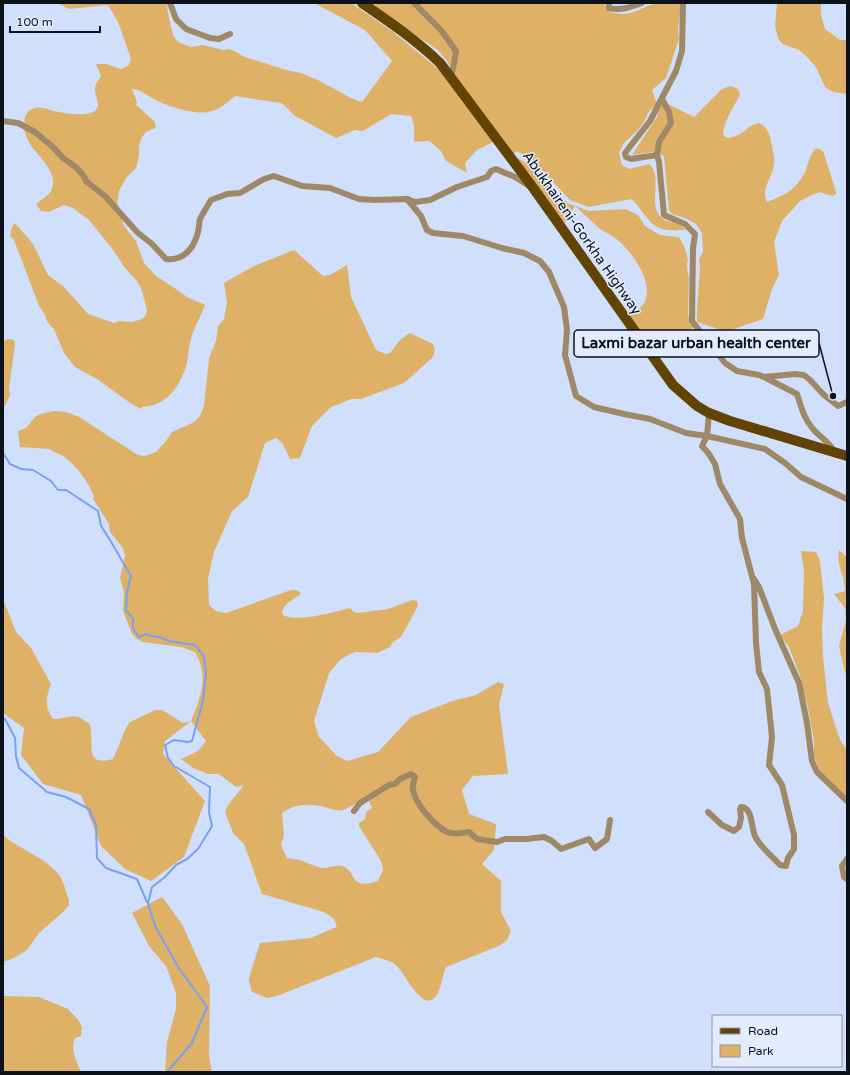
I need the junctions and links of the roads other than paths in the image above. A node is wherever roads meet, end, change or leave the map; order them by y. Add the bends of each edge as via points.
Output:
1 (170, 3) edge
2 (362, 3) edge
3 (414, 3) edge
4 (609, 3) edge
5 (642, 3) edge
6 (684, 3) edge
7 (230, 34) dead end
8 (451, 76) junction
9 (662, 99) junction
10 (3, 121) edge
11 (657, 155) junction
12 (534, 189) junction
13 (407, 199) junction
14 (764, 377) junction
15 (847, 402) edge
16 (709, 413) junction
17 (707, 436) junction
18 (835, 452) junction
19 (847, 456) edge
20 (847, 499) edge
21 (752, 576) junction
22 (847, 801) edge
23 (354, 811) dead end
24 (708, 812) dead end
25 (610, 820) dead end
26 (847, 860) edge
27 (847, 880) edge

1 - 7 street via 176,20 186,29 210,38 219,39
2 - 8 main road, Abukhaireni-Gorkha Highway via 423,47
3 - 8 street via 441,30 456,51
4 - 5 street via 609,8 615,10
6 - 9 street via 682,51 676,71
8 - 12 main road, Abukhaireni-Gorkha Highway
9 - 11 street via 671,123 659,142
9 - 11 street via 650,121 625,153 626,157 631,159
10 - 13 street via 18,123 35,132 53,147 166,259 183,257 192,246 200,221 211,200 240,193 274,176 302,186 330,188 359,199
11 - 14 street via 664,215 685,224 695,234 692,321 725,363 737,371
12 - 13 street via 496,169 487,177 430,200 415,202
12 - 16 main road, Abukhaireni-Gorkha Highway via 673,385
13 - 17 street via 421,216 427,230 433,233 463,236 524,253 540,261 552,279 564,307 567,330 565,355 576,396 594,407 650,419 686,433
14 - 15 street via 804,375 838,406
14 - 18 street via 797,394 806,420
16 - 17 street
16 - 18 main road, Abukhaireni-Gorkha Highway
17 - 20 street via 765,449 801,477
17 - 21 street via 702,446 715,464 720,484 740,519
18 - 19 main road, Abukhaireni-Gorkha Highway
21 - 22 street via 798,683 810,749 817,772
21 - 24 street via 756,650 759,672 767,689 772,736 769,765 782,785 794,835 794,849 786,866 780,865 762,846 755,836 749,811 744,807 740,809 739,827 734,831 722,825
23 - 25 street via 360,803 411,774 415,777 412,787 417,801 428,816 448,833 469,832 477,839 497,842 505,839 544,837 561,849 589,839 595,848 607,839
26 - 27 street via 842,866

